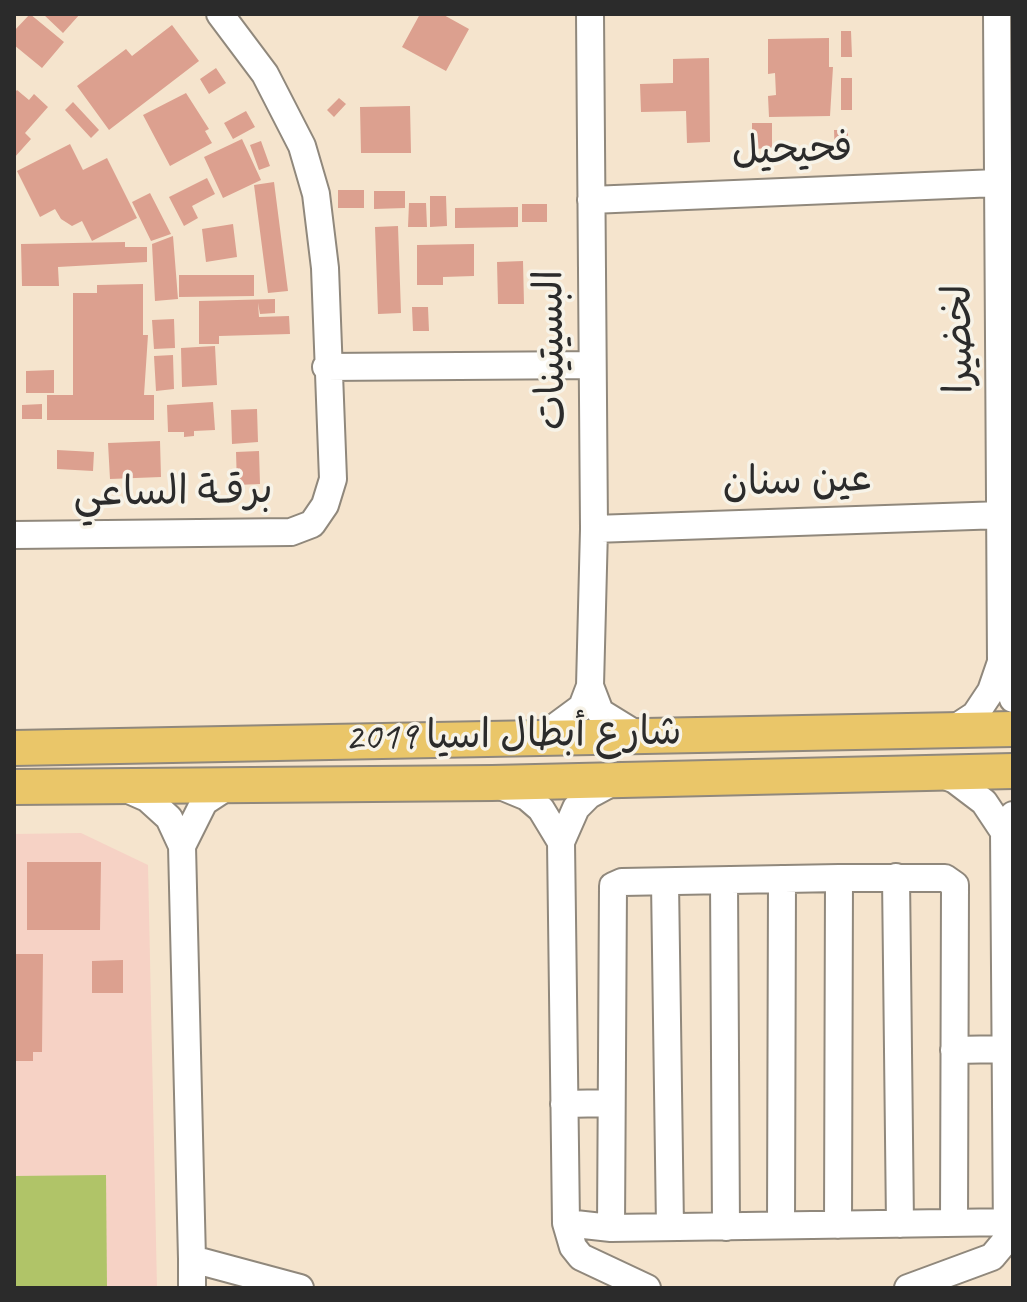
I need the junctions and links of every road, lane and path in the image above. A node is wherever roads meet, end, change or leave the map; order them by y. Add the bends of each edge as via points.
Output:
1 (220, 14) edge
2 (590, 14) edge
3 (997, 14) edge
4 (997, 183) junction
5 (591, 200) junction
6 (1007, 354) edge
7 (592, 365) junction
8 (326, 367) junction
9 (1002, 515) junction
10 (594, 529) junction
11 (14, 535) edge
12 (1001, 662) junction
13 (590, 686) junction
14 (1013, 699) edge
15 (1013, 729) edge
16 (952, 730) junction
17 (639, 736) junction
18 (540, 738) junction
19 (14, 748) edge
20 (1013, 771) edge
21 (938, 773) junction
22 (622, 779) junction
23 (233, 783) junction
24 (492, 783) junction
25 (116, 785) junction
26 (14, 787) edge
27 (1008, 824) edge
28 (561, 842) junction
29 (182, 846) junction
30 (896, 877) junction
31 (839, 878) junction
32 (782, 879) junction
33 (724, 881) junction
34 (665, 882) junction
35 (1009, 983) edge
36 (1006, 1049) junction
37 (954, 1050) junction
38 (611, 1103) junction
39 (564, 1104) junction
40 (1010, 1222) edge
41 (566, 1223) junction
42 (954, 1223) junction
43 (900, 1224) junction
44 (781, 1225) junction
45 (838, 1225) junction
46 (670, 1227) junction
47 (726, 1227) junction
48 (611, 1228) junction
49 (192, 1259) junction
50 (192, 1288) edge
51 (300, 1288) edge
52 (647, 1288) edge
53 (908, 1288) edge

1 - 8 street, برقـة الساعي via 265,74 302,146 316,194 325,268
2 - 5 street, البسيتينات
3 - 4 street, لخضيرا
4 - 5 street, فحيحيل
4 - 6 street, لخضيرا
5 - 7 street, البسيتينات
6 - 9 street, لخضيرا
7 - 8 street
7 - 10 street, البسيتينات
8 - 11 street, برقـة الساعي via 333,479 312,524 291,532
9 - 10 street, عين سنان
9 - 12 street, لخضيرا
10 - 13 street, البسيتينات
12 - 14 street, لخضيرا
12 - 16 street, لخضيرا via 975,715
13 - 17 street via 600,712
13 - 18 street via 582,707
15 - 16 main road, شارع أبطال اسيا 2019
16 - 17 main road, شارع أبطال اسيا 2019
17 - 18 main road, شارع أبطال اسيا 2019
18 - 19 main road, شارع أبطال اسيا 2019
20 - 21 main road, شارع أبطال اسيا 2019
21 - 22 main road, شارع أبطال اسيا 2019
21 - 27 street via 955,780
22 - 24 main road, شارع أبطال اسيا 2019
22 - 28 street via 582,801
23 - 24 main road, شارع أبطال اسيا 2019
23 - 25 main road, شارع أبطال اسيا 2019
23 - 29 street via 204,802
24 - 28 street via 534,803
25 - 26 main road, شارع أبطال اسيا 2019
25 - 29 street via 147,798 169,818
27 - 35 street
28 - 39 street
29 - 49 street
30 - 31 street
30 - 37 street via 945,878 955,885
30 - 43 street
31 - 32 street
31 - 45 street
32 - 33 street
32 - 44 street
33 - 34 street
33 - 47 street
34 - 38 street via 617,883 611,889
34 - 46 street
35 - 36 street
36 - 37 street
36 - 40 street
37 - 42 street
38 - 39 street
38 - 48 street
39 - 41 street
40 - 42 street
40 - 53 street via 1007,1239 992,1257
41 - 48 street
41 - 52 street via 581,1257
42 - 43 street
43 - 45 street
44 - 45 street
44 - 47 street
46 - 47 street
46 - 48 street
49 - 50 street
49 - 51 street

